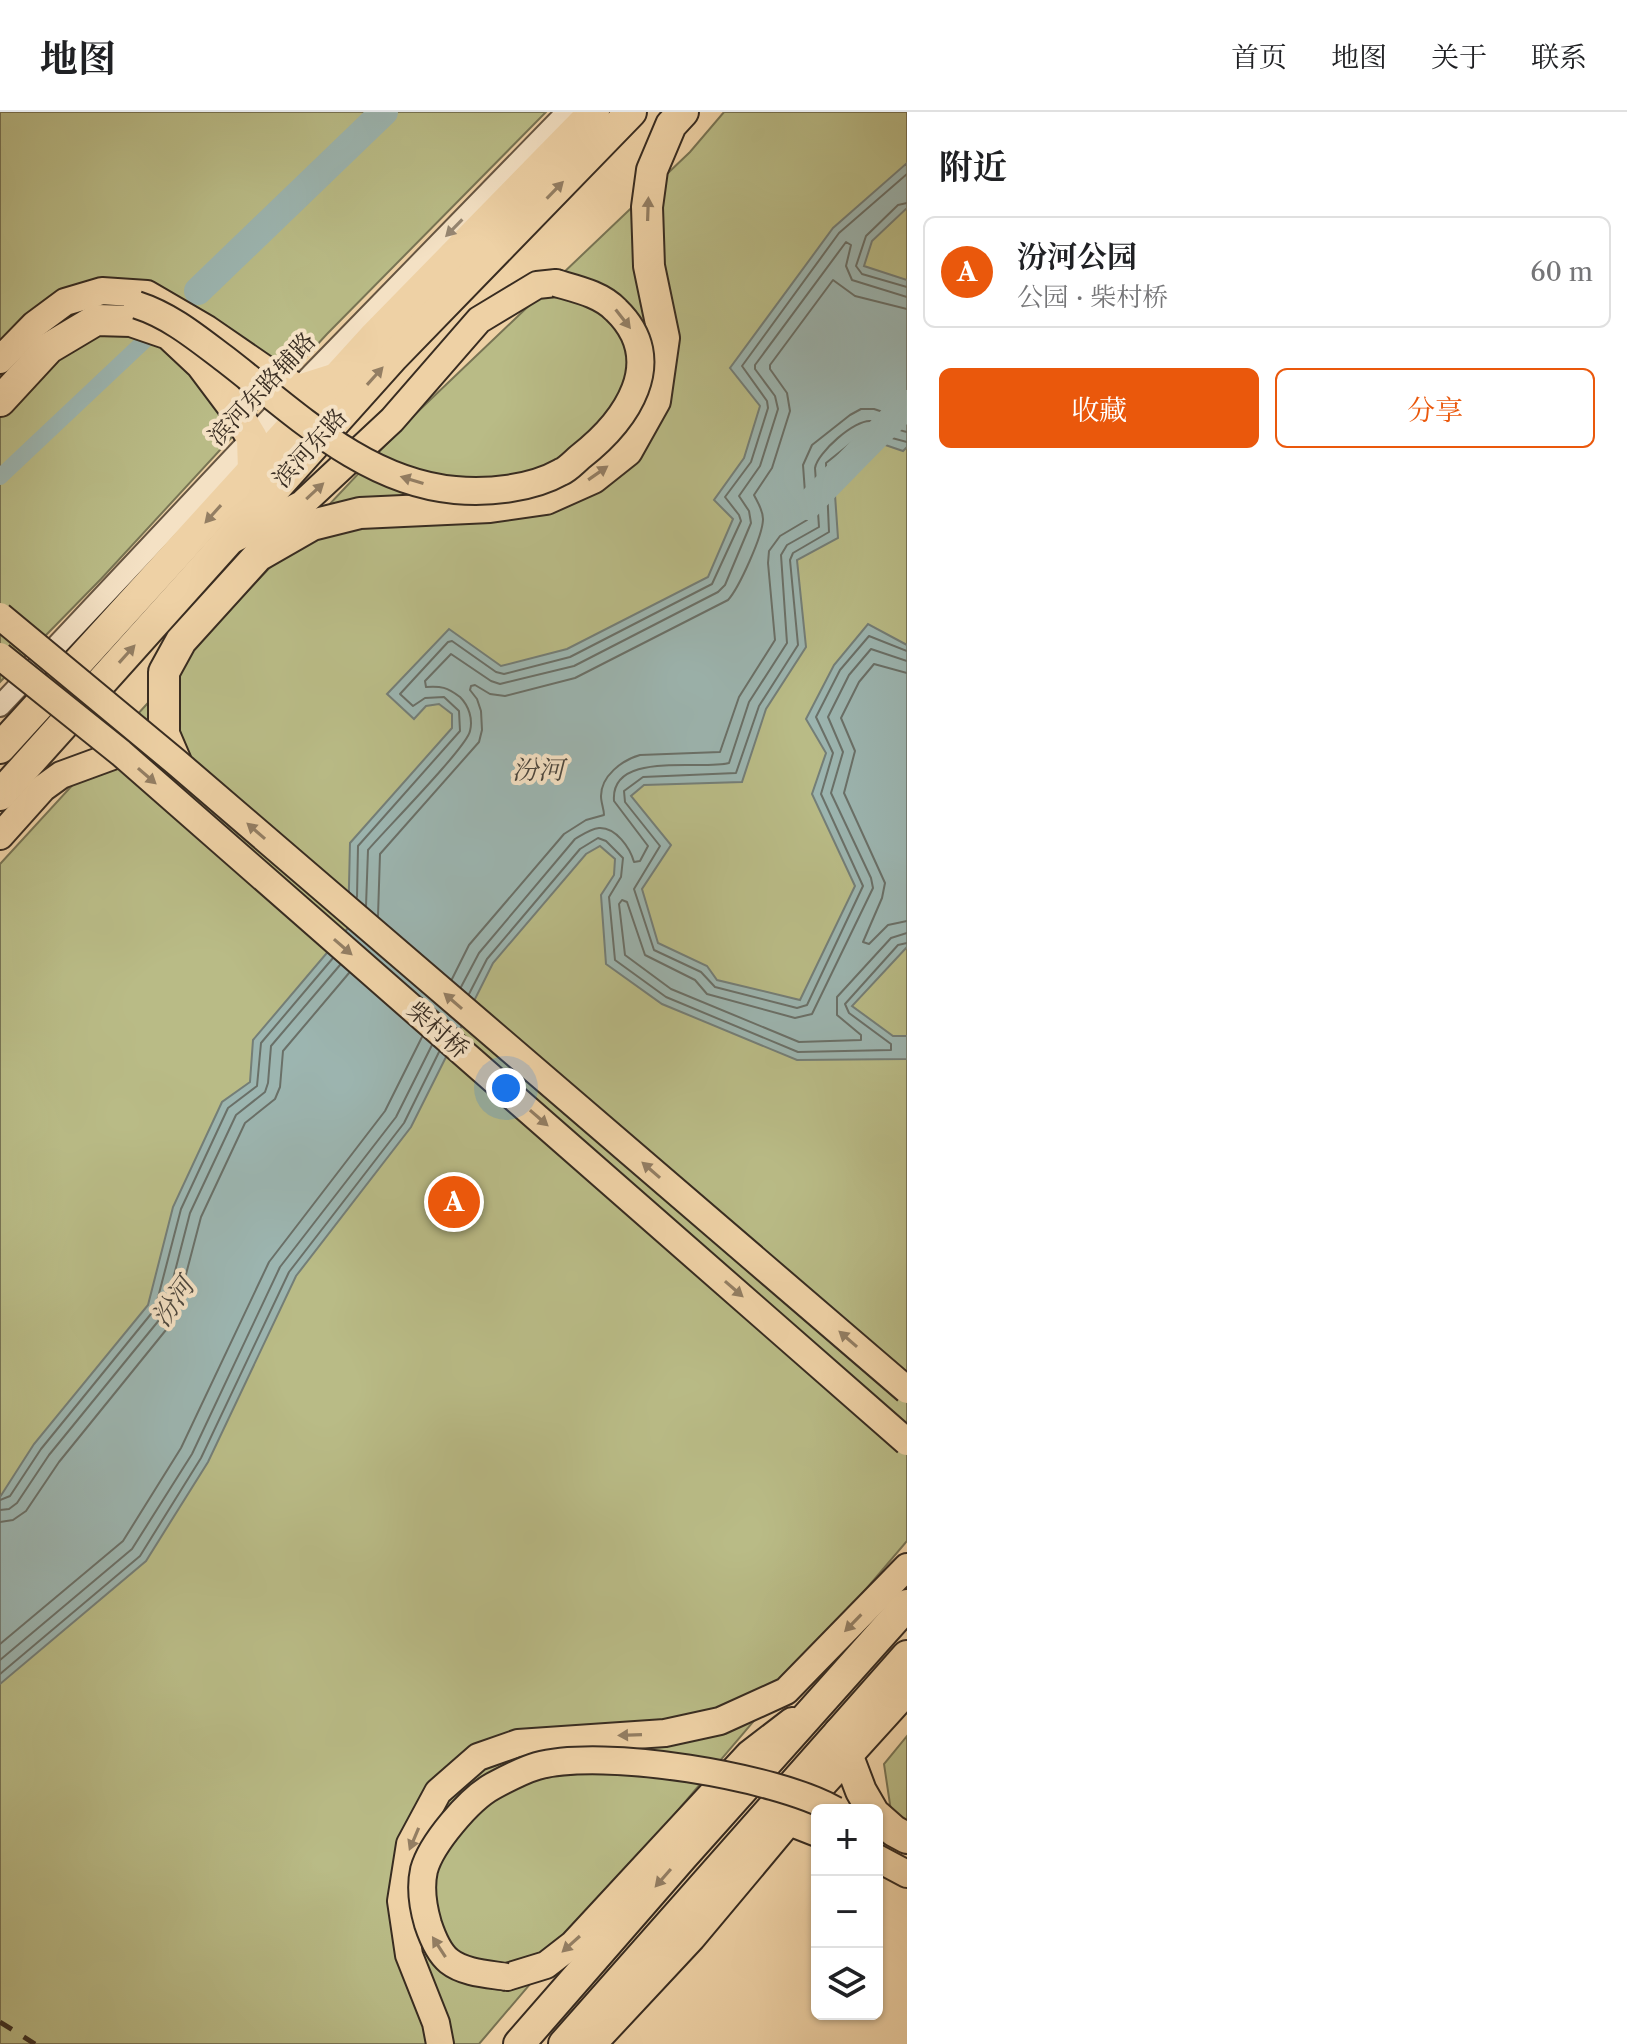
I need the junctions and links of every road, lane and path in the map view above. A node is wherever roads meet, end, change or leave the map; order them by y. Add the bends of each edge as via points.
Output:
1 (567, 112) edge
2 (594, 112) edge
3 (631, 112) edge
4 (683, 112) edge
5 (0, 360) edge
6 (340, 375) junction
7 (0, 379) edge
8 (299, 388) junction
9 (0, 401) edge
10 (252, 438) junction
11 (253, 470) junction
12 (224, 544) junction
13 (0, 616) edge
14 (0, 656) edge
15 (0, 706) edge
16 (0, 748) edge
17 (121, 753) junction
18 (176, 762) junction
19 (0, 795) edge
20 (0, 836) edge
21 (907, 1390) edge
22 (907, 1442) edge
23 (907, 1567) edge
24 (907, 1605) edge
25 (907, 1656) edge
26 (907, 1692) edge
27 (827, 1695) junction
28 (844, 1745) junction
29 (728, 1777) edge
30 (728, 1777) edge
31 (728, 1777) edge
32 (728, 1777) edge
33 (824, 1804) edge
34 (869, 1804) edge
35 (883, 1821) edge
36 (789, 1822) junction
37 (811, 1831) edge
38 (883, 1837) edge
39 (907, 1838) edge
40 (907, 1850) edge
41 (883, 1861) edge
42 (907, 1874) edge
43 (440, 2044) edge
44 (519, 2044) edge
45 (564, 2044) edge
46 (593, 2044) edge

1 -> 8 street, 滨河东路辅路
2 - 6 highway, 滨河东路
12 -> 3 highway, 滨河东路 via 393,357
18 -> 4 highway via 164,734 164,672 181,641 258,556 312,525 360,513 546,499 593,478 627,451 655,401 664,338 649,266 652,170 671,125
5 - 8 main road via 65,302 102,291 147,294
6 - 8 main road
6 - 11 highway, 滨河东路
12 -> 7 main road, bridge via 302,504 392,420 479,320 537,285 556,283 587,292 616,309 638,338 640,379 623,416 561,473 505,491 453,490 409,481 368,463 313,429 193,334 137,305 93,306 54,326
8 - 10 street, 滨河东路辅路
9 - 10 highway via 49,348 96,320 131,321 169,334 201,364
10 - 11 highway
10 - 15 street, 滨河东路辅路
11 -> 16 highway, 滨河东路
19 -> 12 highway, 滨河东路
13 - 18 main road, 柴村桥, bridge
14 - 17 main road, 柴村桥, bridge
17 - 20 main road via 61,775
17 -> 22 main road, 柴村桥, bridge
21 -> 18 main road, 柴村桥, bridge
23 -> 43 main road via 786,1691 720,1721 665,1733 518,1743 478,1757 438,1792 410,1844 401,1901 409,1955
24 - 27 highway
25 - 28 highway
26 - 28 main road
27 -> 29 main road, bridge via 749,1754
27 -> 44 highway
28 - 34 highway
28 - 36 main road
28 - 45 highway
30 -> 31 main road, bridge via 573,1944 546,1965 507,1977 471,1972 448,1961 432,1937 422,1905 424,1869 460,1815 490,1787 537,1766 580,1761 623,1761
32 -> 33 main road, bridge
35 - 39 highway
36 - 37 main road
36 - 46 main road via 692,1938
38 - 40 main road
41 - 42 main road

